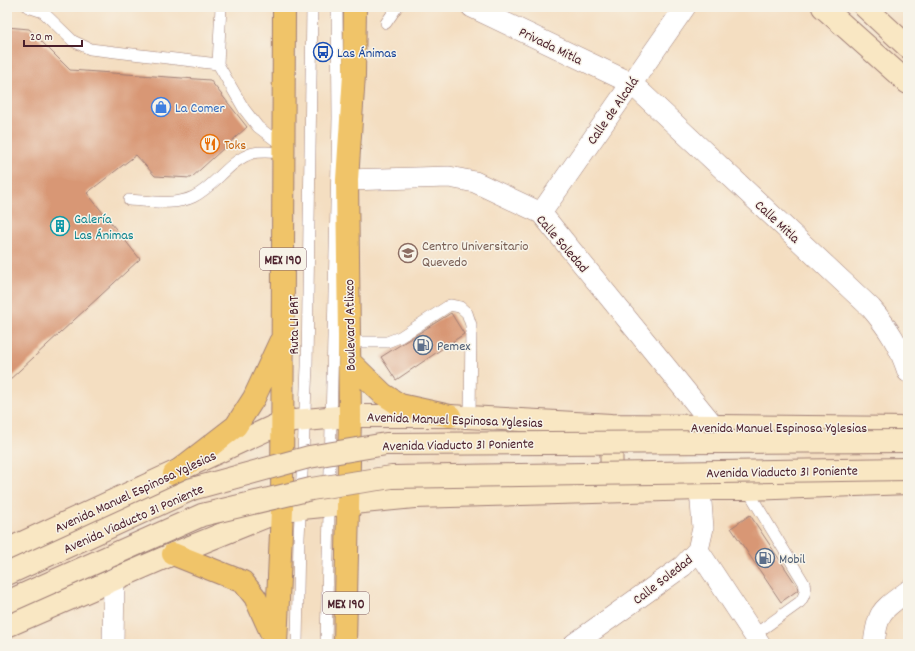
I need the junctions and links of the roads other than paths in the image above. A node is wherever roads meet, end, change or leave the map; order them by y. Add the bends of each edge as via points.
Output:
1 (28, 7) edge
2 (220, 7) edge
3 (284, 7) edge
4 (312, 7) edge
5 (337, 7) edge
6 (355, 7) edge
7 (397, 7) edge
8 (472, 7) edge
9 (685, 7) edge
10 (823, 7) edge
11 (865, 7) edge
12 (386, 23) dead end
13 (908, 47) edge
14 (218, 64) junction
15 (631, 83) junction
16 (908, 83) edge
17 (284, 149) junction
18 (347, 180) junction
19 (129, 200) dead end
20 (541, 213) junction
21 (283, 335) junction
22 (350, 352) junction
23 (908, 372) edge
24 (340, 417) junction
25 (460, 417) junction
26 (305, 420) junction
27 (283, 422) junction
28 (611, 425) junction
29 (714, 426) junction
30 (908, 428) edge
31 (908, 441) edge
32 (908, 469) edge
33 (174, 474) junction
34 (908, 483) edge
35 (700, 489) junction
36 (747, 489) junction
37 (612, 491) junction
38 (105, 504) junction
39 (339, 505) junction
40 (292, 510) junction
41 (7, 550) edge
42 (698, 550) junction
43 (173, 554) junction
44 (7, 574) edge
45 (114, 578) junction
46 (908, 591) edge
47 (7, 602) edge
48 (7, 626) edge
49 (757, 640) edge
50 (276, 643) edge
51 (113, 644) edge
52 (297, 644) edge
53 (326, 644) edge
54 (345, 644) edge
55 (574, 644) edge
56 (874, 644) edge

1 - 14 lane via 43,12 73,41 90,49
2 - 14 lane
3 - 17 main road, MEX 190
4 - 26 lane, Ruta L1 BRT
5 - 24 lane
6 - 18 main road, Boulevard Atlixco / MEX 190 via 354,75
7 - 12 lane
8 - 15 street, Privada Mitla
9 - 15 street, Calle de Alcalá
10 - 16 main road
11 - 13 main road
14 - 17 lane via 244,109 258,127
15 - 20 street, Calle de Alcalá
15 - 23 street, Calle Mitla via 871,308 894,338
17 - 19 lane via 253,153 234,164 207,189 192,197 173,202
17 - 21 main road, MEX 190
18 - 20 street, Calle Soledad via 449,177 475,182
18 - 22 main road, Boulevard Atlixco / MEX 190
20 - 29 street, Calle Soledad
21 - 27 main road, MEX 190
21 - 33 main road via 254,398 236,426
22 - 24 main road, Boulevard Atlixco / MEX 190
22 - 25 main road via 383,394 400,405
22 - 25 lane via 400,337 450,305 460,307 468,313 470,325
24 - 25 main road, Avenida Manuel Espinosa Yglesias
24 - 26 main road, Avenida Manuel Espinosa Yglesias
24 - 39 main road, Boulevard Atlixco / MEX 190
25 - 28 main road, Avenida Manuel Espinosa Yglesias
26 - 27 main road, Avenida Manuel Espinosa Yglesias
26 - 40 lane, Ruta L1 BRT
27 - 33 main road, Avenida Manuel Espinosa Yglesias
27 - 40 main road, MEX 190
28 - 29 main road, Avenida Manuel Espinosa Yglesias
28 - 37 main road
29 - 30 main road, Avenida Manuel Espinosa Yglesias
31 - 44 main road, Avenida Viaducto 31 Poniente, bridge via 386,444 309,457 192,489
32 - 47 main road, Avenida Viaducto 31 Poniente, bridge via 392,477 311,489 202,515
33 - 38 main road, Avenida Manuel Espinosa Yglesias
34 - 36 main road
35 - 36 main road
35 - 37 main road
35 - 42 street, Calle Soledad via 702,528
36 - 49 lane via 806,589 800,602
37 - 39 main road via 414,497
38 - 41 main road, Avenida Manuel Espinosa Yglesias
38 - 45 main road
39 - 40 main road
39 - 53 lane
39 - 54 main road, Boulevard Atlixco / MEX 190
40 - 43 main road
40 - 50 main road, MEX 190
40 - 52 lane, Ruta L1 BRT
42 - 49 street
42 - 55 street, Calle Soledad via 684,566
43 - 45 main road
43 - 50 main road via 243,582 255,597
45 - 48 main road
45 - 51 street
46 - 56 street via 881,612 876,622

